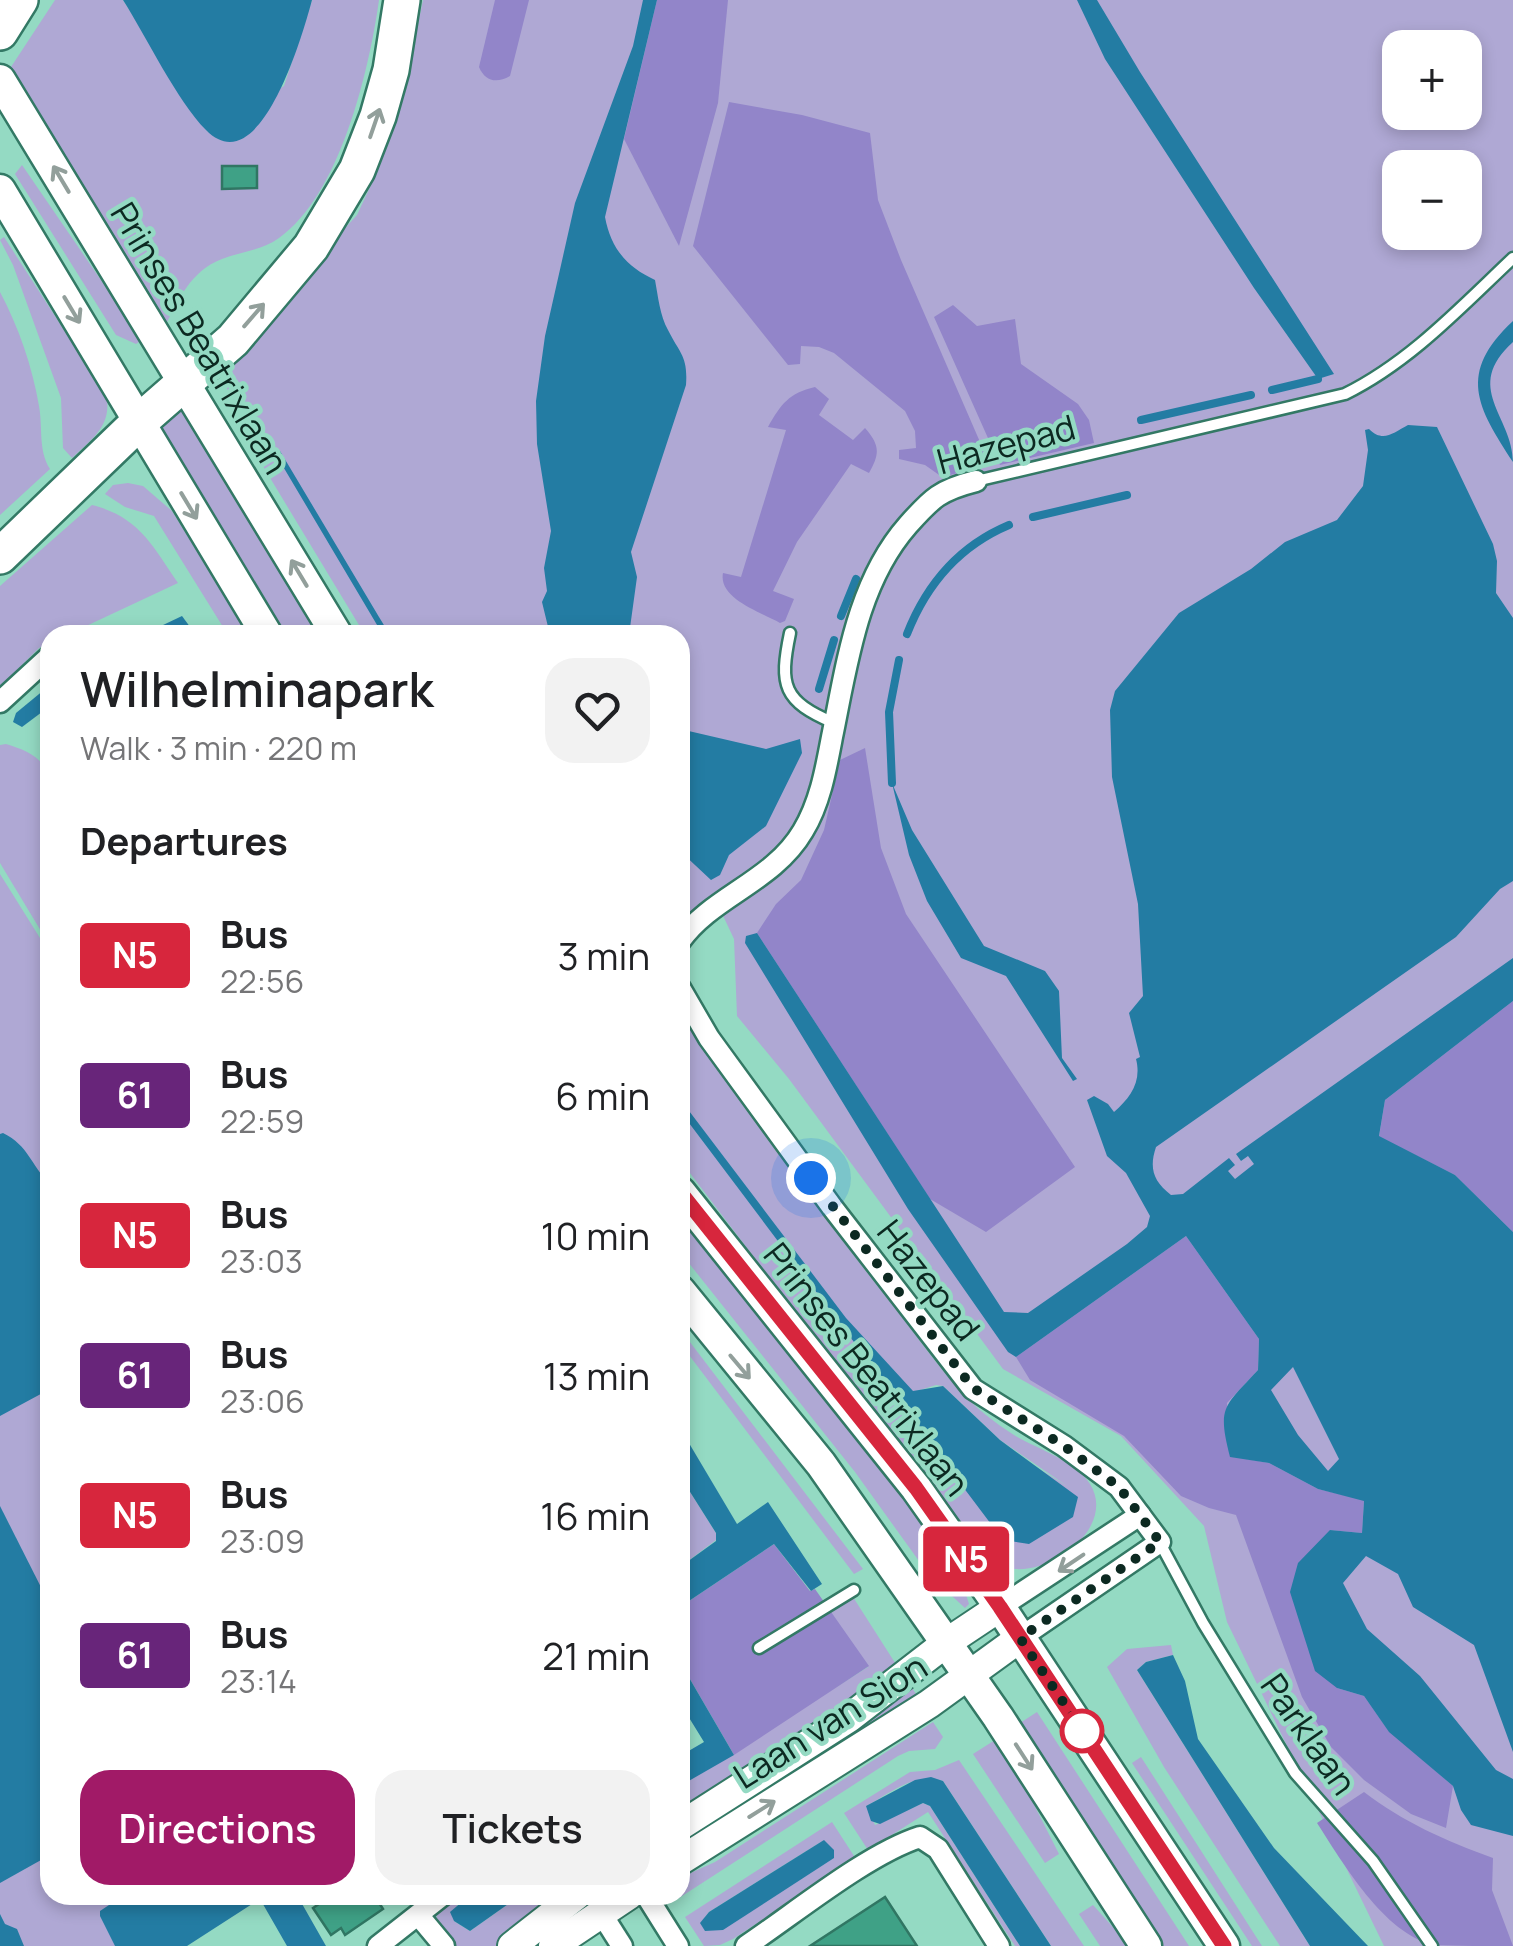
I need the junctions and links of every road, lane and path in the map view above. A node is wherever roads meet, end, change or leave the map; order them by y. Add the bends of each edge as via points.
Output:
1 (20, 0) edge
2 (402, 0) edge
3 (0, 32) edge
4 (0, 80) edge
5 (3, 195) edge
6 (1513, 258) edge
7 (184, 383) junction
8 (138, 423) junction
9 (976, 481) joint
10 (0, 556) edge
11 (261, 625) edge
12 (331, 625) edge
13 (790, 633) dead end
14 (40, 666) edge
15 (0, 702) edge
16 (835, 723) junction
17 (690, 927) edge
18 (690, 1005) edge
19 (690, 1205) edge
20 (690, 1303) edge
21 (1140, 1515) junction
22 (1160, 1542) junction
23 (854, 1590) dead end
24 (1000, 1607) junction
25 (1020, 1638) junction
26 (946, 1643) junction
27 (759, 1648) dead end
28 (970, 1676) junction
29 (690, 1820) edge
30 (690, 1855) edge
31 (432, 1905) edge
32 (564, 1905) edge
33 (613, 1905) edge
34 (652, 1905) edge
35 (601, 1913) junction
36 (420, 1916) junction
37 (621, 1944) edge
38 (378, 1946) edge
39 (444, 1946) edge
40 (512, 1946) edge
41 (553, 1946) edge
42 (678, 1946) edge
43 (746, 1946) edge
44 (999, 1946) edge
45 (1146, 1946) edge
46 (1224, 1946) edge
47 (1432, 1946) edge

1 - 3 highway
7 -> 2 highway via 233,340 334,211 378,116
7 -> 4 main road, Prinses Beatrixlaan
5 -> 8 main road
6 - 9 lane, Hazepad via 1428,338 1345,394
7 - 8 highway
12 -> 7 main road, Prinses Beatrixlaan
8 - 10 highway
8 -> 11 main road
9 - 16 street, Hazepad via 931,498 896,539 854,631
13 - 16 lane via 783,668 789,696
14 - 15 street
16 - 17 street, Hazepad via 804,830 782,861
18 - 21 street, Hazepad via 832,1207 973,1388 1119,1487
19 - 24 main road, Prinses Beatrixlaan via 916,1488
20 -> 26 main road via 821,1464
21 - 22 street, Hazepad
21 -> 24 street
22 - 25 street
22 - 47 lane, Parklaan via 1295,1773 1373,1861
23 - 27 lane
24 - 25 main road, Prinses Beatrixlaan
24 - 26 street, Laan van Sion
25 - 28 street, Laan van Sion
25 - 46 main road, Prinses Beatrixlaan
26 - 28 main road
26 - 29 street, Laan van Sion via 849,1718
30 -> 28 street, Laan van Sion
28 -> 45 main road
31 - 36 street
32 - 40 street
33 - 35 street
34 - 42 street
35 - 37 street
35 - 41 street
36 - 38 street
36 - 39 street
43 - 44 street via 920,1836 938,1849

